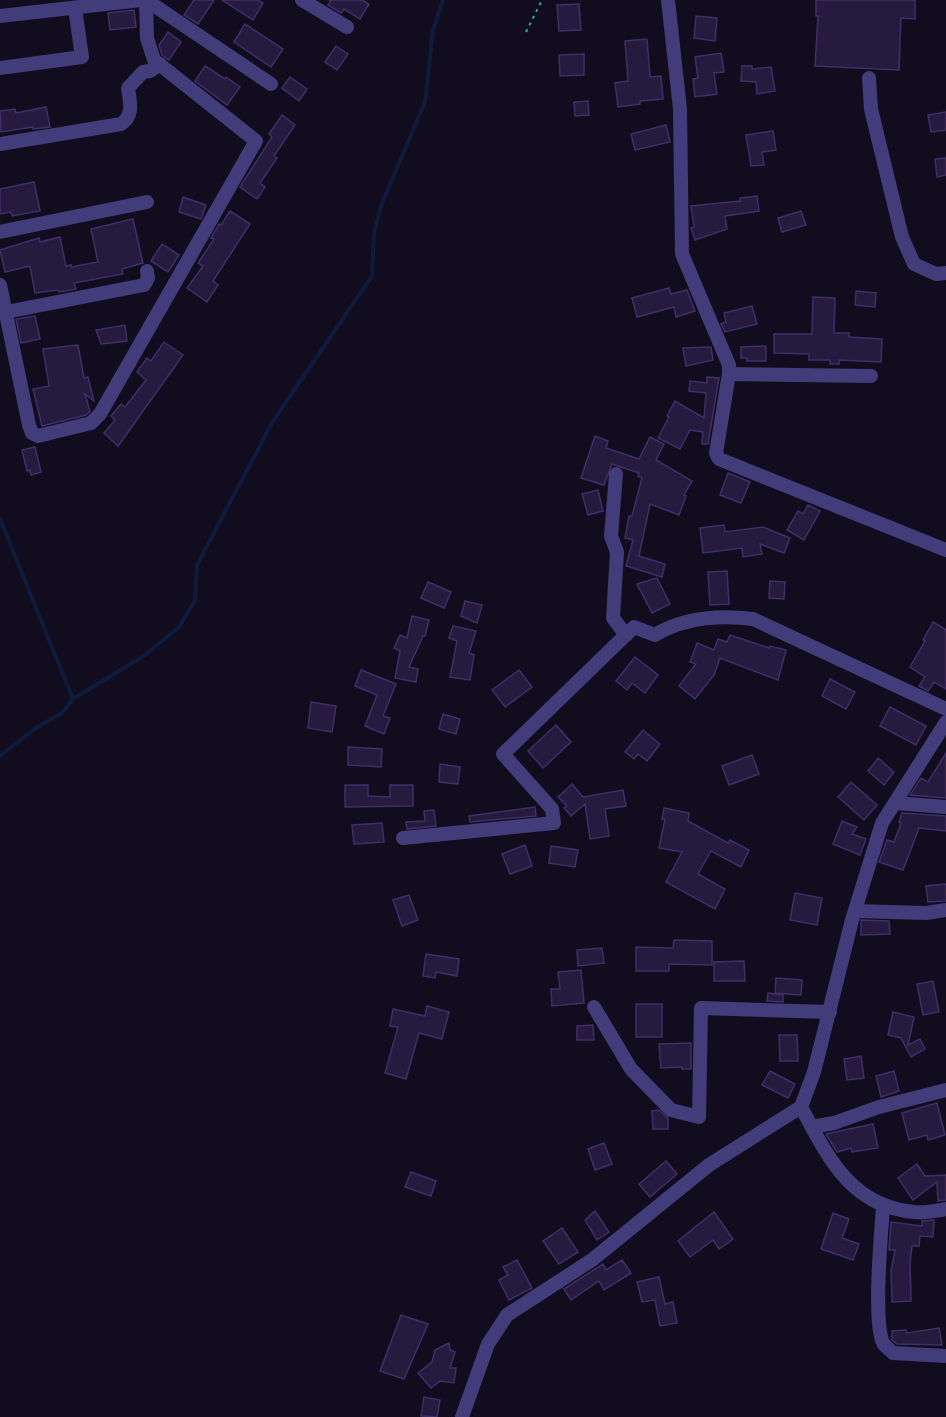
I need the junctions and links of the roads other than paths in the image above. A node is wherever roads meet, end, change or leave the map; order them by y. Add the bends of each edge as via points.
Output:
1 (141, 0) edge
2 (146, 0) edge
3 (302, 0) edge
4 (668, 0) edge
5 (325, 6) edge
6 (75, 8) junction
7 (0, 16) edge
8 (346, 27) dead end
9 (160, 64) junction
10 (0, 68) edge
11 (869, 78) dead end
12 (271, 84) dead end
13 (0, 144) edge
14 (147, 202) dead end
15 (0, 232) edge
16 (147, 271) dead end
17 (946, 273) edge
18 (0, 285) edge
19 (6, 312) junction
20 (729, 374) junction
21 (871, 376) dead end
22 (616, 474) dead end
23 (946, 550) edge
24 (626, 635) junction
25 (946, 709) edge
26 (946, 722) edge
27 (895, 803) junction
28 (946, 807) edge
29 (403, 838) dead end
30 (946, 910) edge
31 (855, 911) junction
32 (594, 1007) dead end
33 (830, 1012) junction
34 (946, 1090) edge
35 (801, 1107) junction
36 (812, 1127) junction
37 (883, 1207) junction
38 (946, 1209) edge
39 (946, 1356) edge
40 (462, 1417) edge

1 - 6 street
2 - 9 street via 147,38 154,60
2 - 12 street
3 - 5 street
4 - 20 street via 680,109 682,254 729,365
5 - 8 street
6 - 7 street
6 - 10 street via 82,57
9 - 13 street via 143,72 128,88 131,112 121,124
9 - 19 street via 256,141 100,414 91,423 39,436 32,433
11 - 17 street via 871,109 902,237 914,264 936,274
14 - 15 street
16 - 19 street via 144,285
18 - 19 street
20 - 21 street
20 - 23 street via 716,453 719,459
22 - 24 street via 611,536 617,552 613,618
24 - 25 street via 634,627 655,635 668,627 721,616 753,619
24 - 29 street via 503,754 552,809 554,823
26 - 27 street
27 - 28 street
27 - 31 street via 882,823
30 - 31 street
31 - 33 street
32 - 33 street via 631,1069 671,1110 699,1118 701,1008
33 - 35 street
34 - 36 street
35 - 36 street
35 - 40 street via 709,1165 592,1260 507,1315 488,1344
36 - 37 street via 833,1165 852,1186
37 - 38 street via 916,1213
37 - 39 street via 879,1324 883,1344 893,1353

